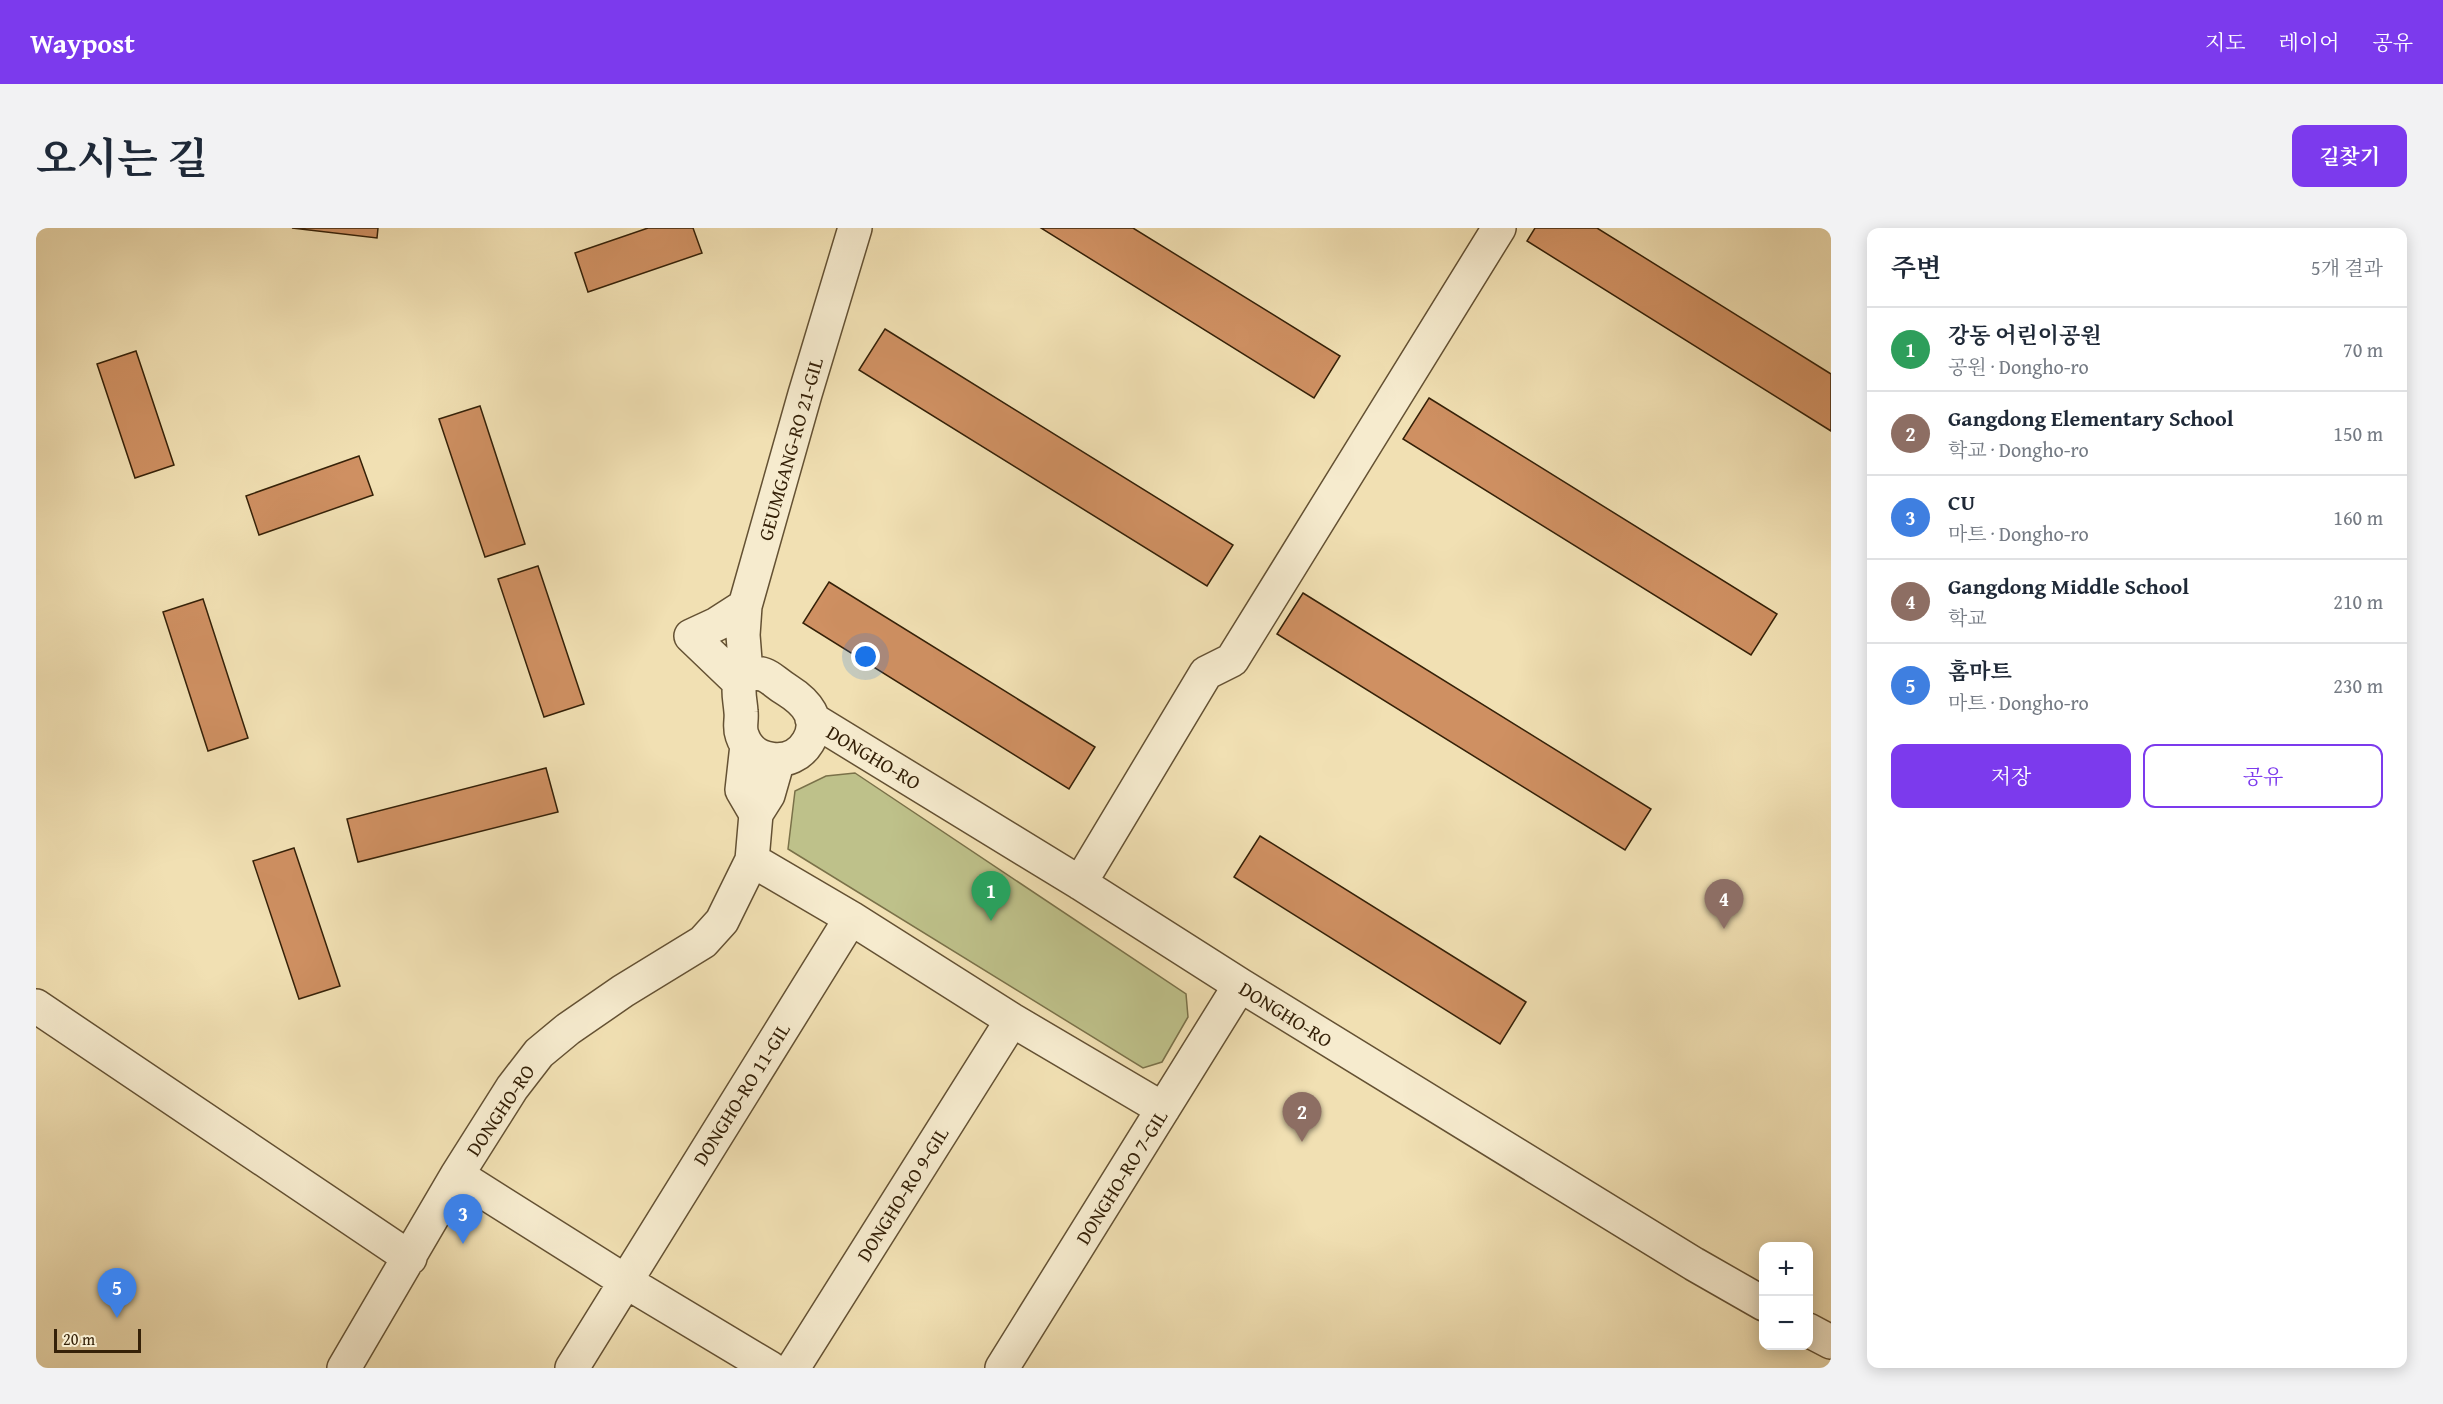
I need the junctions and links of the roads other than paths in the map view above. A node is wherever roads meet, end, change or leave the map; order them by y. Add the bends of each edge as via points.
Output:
1 (855, 228) edge
2 (1499, 228) edge
3 (745, 606) junction
4 (743, 677) junction
5 (812, 719) junction
6 (747, 746) junction
7 (778, 760) junction
8 (756, 814) junction
9 (752, 860) junction
10 (1080, 883) junction
11 (851, 918) junction
12 (1240, 985) junction
13 (36, 1006) edge
14 (1012, 1020) junction
15 (1163, 1109) junction
16 (457, 1175) junction
17 (410, 1258) junction
18 (625, 1281) junction
19 (1759, 1301) edge
20 (1813, 1332) edge
21 (1831, 1342) edge
22 (344, 1368) edge
23 (572, 1368) edge
24 (770, 1368) edge
25 (793, 1368) edge
26 (1002, 1368) edge

1 - 3 street, GEUMGANG-RO 21-GIL
2 - 10 street via 1232,660 1206,673
3 - 4 street, GEUMGANG-RO 21-GIL
3 - 4 street via 691,636
4 - 5 street via 759,673 770,676 800,698
4 - 6 street via 738,697
5 - 7 street via 808,742 795,755
5 - 10 street, DONGHO-RO
6 - 7 street via 766,759
6 - 8 street via 742,790
7 - 8 street via 768,795
8 - 9 street, DONGHO-RO
9 - 11 street
9 - 16 street, DONGHO-RO via 722,921 704,942 623,991 539,1053
10 - 12 street, DONGHO-RO
11 - 14 street
11 - 18 street, DONGHO-RO 11-GIL
12 - 15 street, DONGHO-RO 7-GIL
12 - 19 street, DONGHO-RO
13 - 17 street
14 - 15 street
14 - 25 street, DONGHO-RO 9-GIL
15 - 26 street, DONGHO-RO 7-GIL
16 - 17 street, DONGHO-RO
16 - 18 street
17 - 22 street, DONGHO-RO
18 - 23 street, DONGHO-RO 11-GIL
18 - 24 street
20 - 21 street

